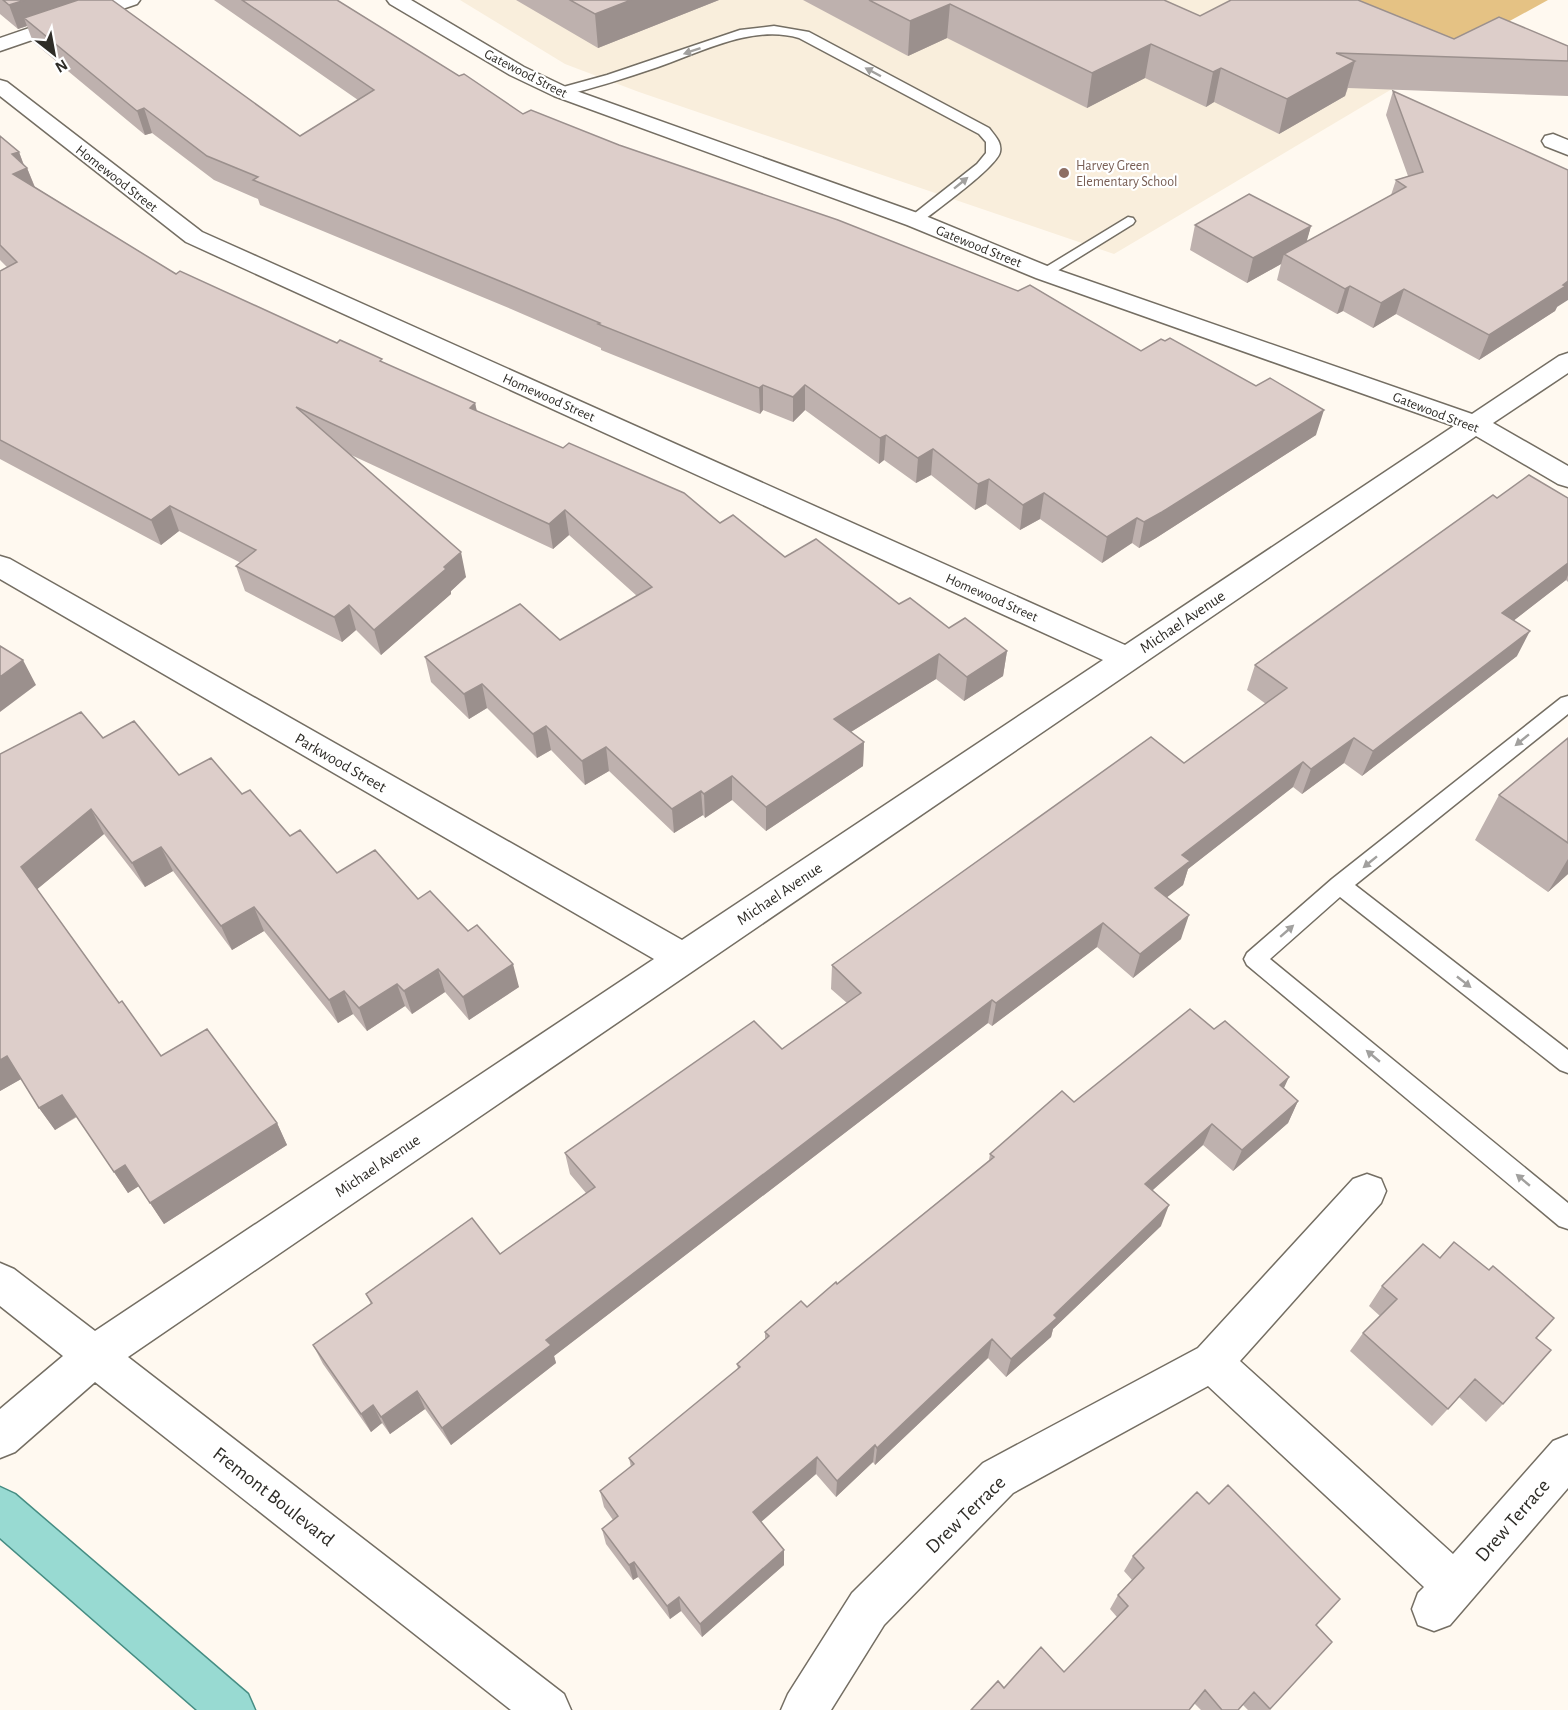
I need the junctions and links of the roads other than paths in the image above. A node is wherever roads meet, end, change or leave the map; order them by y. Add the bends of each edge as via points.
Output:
1 (130, 0) edge
2 (397, 0) edge
3 (0, 45) edge
4 (0, 86) edge
5 (561, 92) junction
6 (915, 220) junction
7 (1128, 221) dead end
8 (1044, 273) junction
9 (1568, 361) edge
10 (1475, 424) junction
11 (1568, 478) edge
12 (0, 566) edge
13 (1127, 658) junction
14 (1568, 703) edge
15 (1340, 885) junction
16 (683, 958) junction
17 (1568, 1064) edge
18 (1367, 1191) dead end
19 (1568, 1218) edge
20 (0, 1282) edge
21 (94, 1356) junction
22 (1212, 1362) junction
23 (0, 1437) edge
24 (1568, 1456) edge
25 (0, 1509) edge
26 (232, 1710) edge
27 (548, 1710) edge
28 (804, 1710) edge

1 - 3 street
2 - 5 street, Gatewood Street
4 - 13 street, Homewood Street via 194,237
5 - 6 street, Gatewood Street
6 -> 5 lane via 982,167 993,154 993,142 984,131 804,35 787,30 745,33
6 - 8 street, Gatewood Street
7 - 8 lane
8 - 10 street, Gatewood Street
9 - 10 street, Michael Avenue
10 - 11 street, Gatewood Street
10 - 13 street, Michael Avenue
12 - 16 street, Parkwood Street
13 - 16 street, Michael Avenue
14 -> 15 lane
15 -> 17 lane
19 -> 15 lane via 1255,959
16 - 21 street, Michael Avenue
18 - 22 street, Drew Terrace
20 - 21 street, Fremont Boulevard
21 - 23 street, Michael Avenue
21 - 27 street, Fremont Boulevard
22 - 24 street, Drew Terrace via 1445,1597
22 - 28 street, Drew Terrace via 998,1478 868,1610
25 - 26 main road

